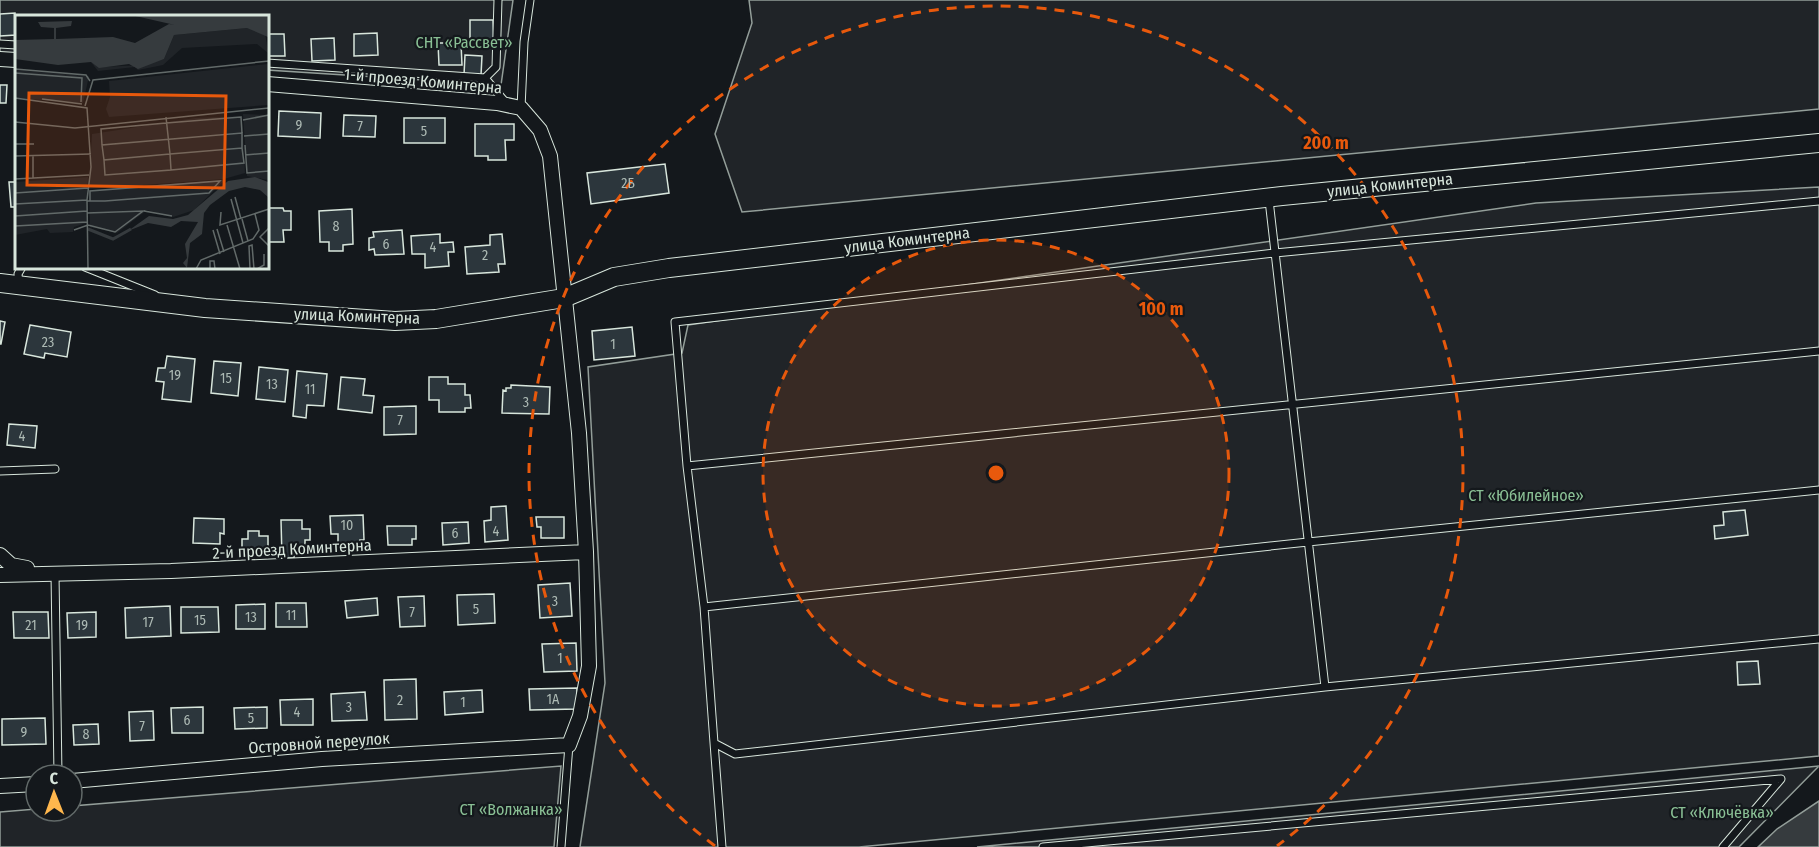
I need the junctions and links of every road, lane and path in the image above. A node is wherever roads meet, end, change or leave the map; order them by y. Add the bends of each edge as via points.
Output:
1 (498, 0) edge
2 (530, 0) edge
3 (0, 44) edge
4 (15, 45) edge
5 (0, 58) edge
6 (15, 60) edge
7 (268, 63) edge
8 (485, 78) junction
9 (268, 84) edge
10 (514, 107) junction
11 (1819, 142) edge
12 (1268, 197) junction
13 (1819, 201) edge
14 (1275, 253) junction
15 (21, 268) edge
16 (87, 268) edge
17 (0, 283) edge
18 (19, 285) junction
19 (564, 298) junction
20 (176, 304) junction
21 (1819, 351) edge
22 (1292, 403) junction
23 (687, 466) junction
24 (55, 469) dead end
25 (0, 471) edge
26 (1819, 490) edge
27 (1308, 542) junction
28 (586, 552) junction
29 (0, 555) edge
30 (55, 573) junction
31 (0, 575) edge
32 (704, 607) junction
33 (1819, 639) edge
34 (1325, 687) junction
35 (714, 743) junction
36 (569, 745) junction
37 (58, 763) edge
38 (84, 780) edge
39 (24, 785) edge
40 (0, 786) edge
41 (561, 847) edge
42 (722, 847) edge
43 (1043, 847) edge
44 (1723, 847) edge

1 - 8 lane via 496,67
2 - 10 lane
3 - 4 lane
5 - 6 street
7 - 8 lane
8 - 10 lane
9 - 10 street, 1-й проезд Коминтерна
10 - 19 street, 1-й проезд Коминтерна via 540,130 550,156
11 - 12 street, улица Коминтерна
12 - 14 lane
12 - 19 street, улица Коминтерна via 669,268 614,277
13 - 14 lane
14 - 22 lane
14 - 23 lane via 675,322
15 - 18 lane
16 - 20 lane
17 - 18 street, улица Коминтерна
18 - 20 street, улица Коминтерна
19 - 20 street, улица Коминтерна via 436,319 395,321
19 - 28 street, 1-й проезд Коминтерна via 579,433
21 - 22 lane
22 - 23 lane
22 - 27 lane
23 - 32 lane
24 - 25 lane
26 - 27 lane
27 - 32 lane
27 - 34 lane
28 - 30 street, 2-й проезд Коминтерна
28 - 36 street, 1-й проезд Коминтерна via 589,666 580,717
29 - 30 street via 11,565
30 - 31 street, 2-й проезд Коминтерна
30 - 37 lane
32 - 35 lane
33 - 34 lane
34 - 35 lane via 735,754
35 - 42 lane
36 - 38 street, Островной переулок via 311,760
36 - 41 lane
39 - 40 street
43 - 44 lane via 1781,779

